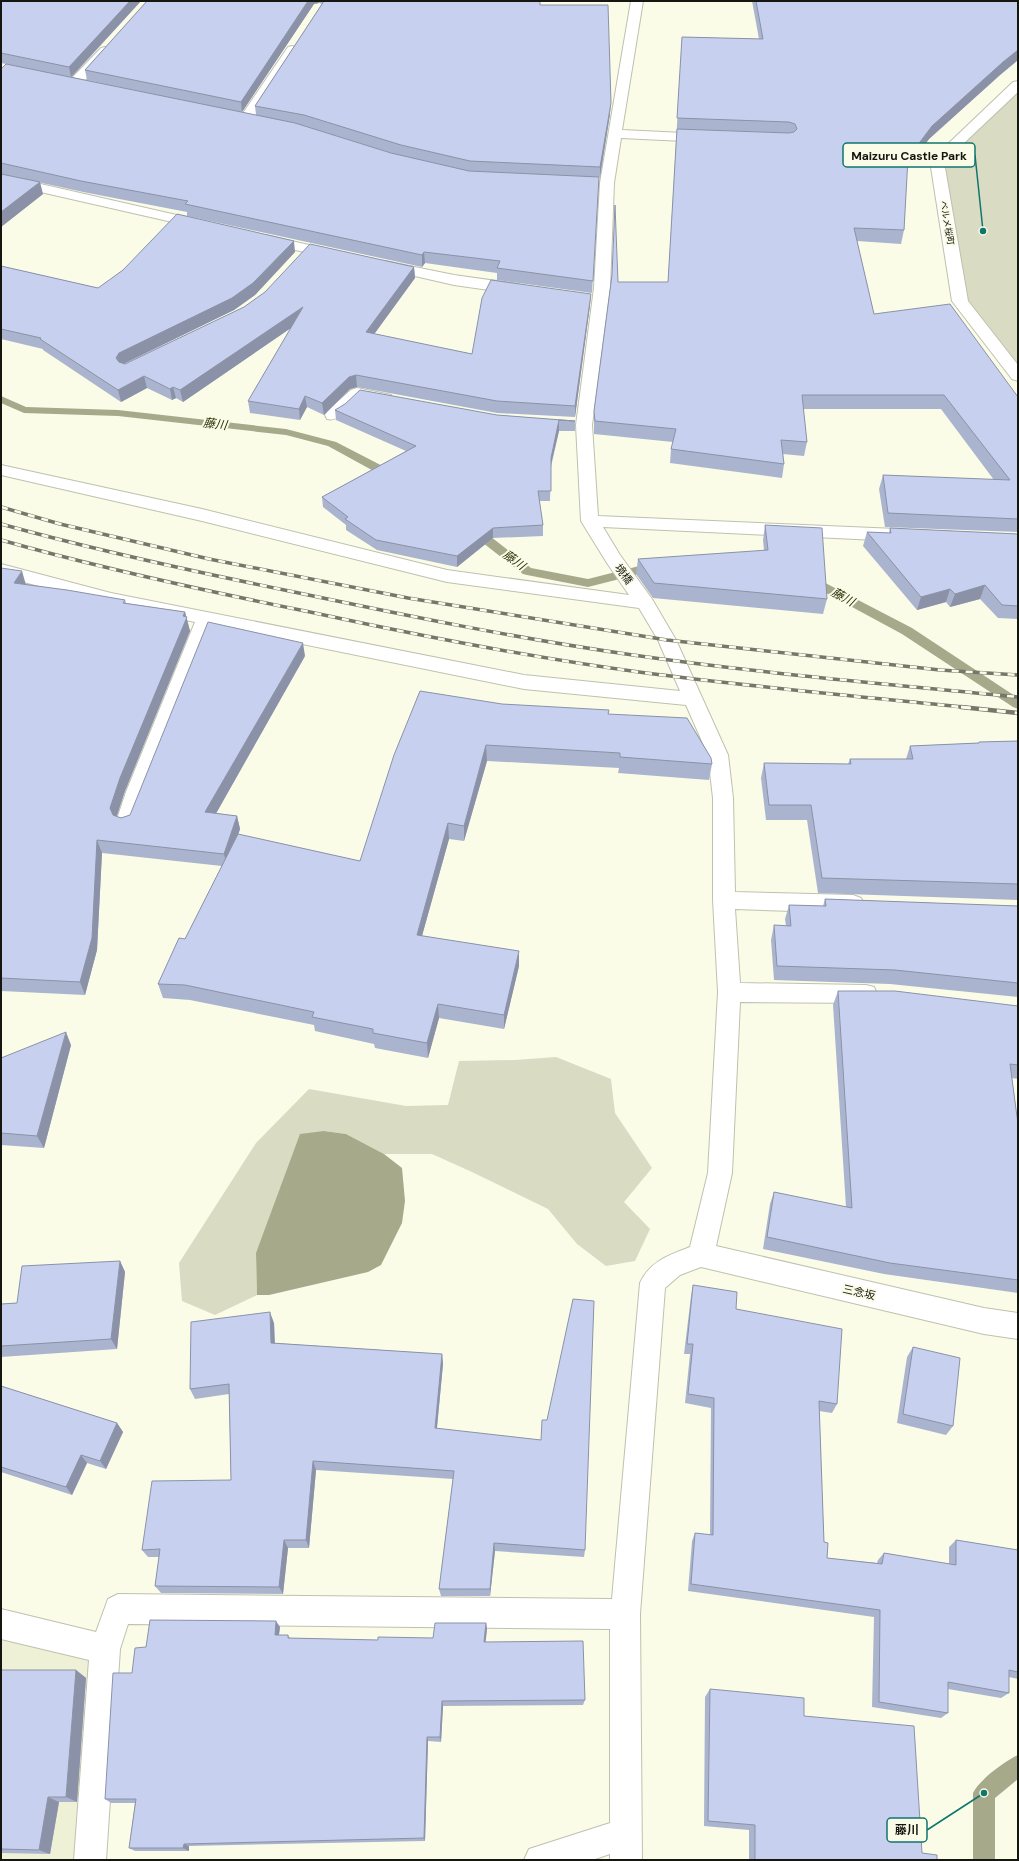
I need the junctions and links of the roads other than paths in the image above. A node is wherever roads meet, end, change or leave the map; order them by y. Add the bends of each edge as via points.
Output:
1 (637, 1) edge
2 (115, 40) edge
3 (298, 41) edge
4 (1018, 85) edge
5 (90, 87) edge
6 (230, 116) edge
7 (246, 119) junction
8 (262, 122) edge
9 (615, 134) junction
10 (716, 138) edge
11 (1, 179) edge
12 (591, 182) edge
13 (606, 183) junction
14 (216, 228) edge
15 (254, 236) edge
16 (346, 257) edge
17 (369, 262) edge
18 (531, 290) edge
19 (585, 298) edge
20 (600, 300) junction
21 (1018, 376) edge
22 (404, 402) edge
23 (333, 415) dead end
24 (1, 470) edge
25 (590, 522) junction
26 (915, 536) edge
27 (1, 570) edge
28 (640, 596) junction
29 (206, 619) junction
30 (694, 699) junction
31 (126, 822) edge
32 (724, 900) junction
33 (875, 905) edge
34 (729, 992) junction
35 (883, 994) edge
36 (701, 1255) junction
37 (1018, 1326) edge
38 (625, 1614) junction
39 (1, 1624) edge
40 (105, 1648) junction
41 (625, 1847) edge
42 (90, 1860) edge
43 (540, 1860) edge

1 - 9 street
2 - 5 street via 68,82
3 - 7 street
4 - 21 street, ベルメ桜町 via 937,161 960,301
6 - 7 street
7 - 8 street
9 - 10 street
9 - 13 street
11 - 14 street
12 - 13 street
13 - 20 street
15 - 16 street via 302,254
17 - 18 street via 454,280
19 - 20 street
20 - 25 street via 576,424
22 - 23 street via 357,393
24 - 28 street via 202,515 447,576
25 - 26 street
25 - 28 street, 境橋
27 - 29 street via 111,599
28 - 30 street, 境橋 via 667,640
29 - 30 street via 524,682
29 - 31 street
30 - 32 street, 境橋 via 718,755 723,798 726,876
32 - 33 street
32 - 34 street, 境橋
34 - 35 street
34 - 36 street, 境橋 via 720,1173
36 - 37 street, 三念坂 via 984,1321
36 - 38 street via 671,1266 653,1284
38 - 40 street via 118,1609
38 - 41 street
39 - 40 street
40 - 42 street
41 - 43 street

